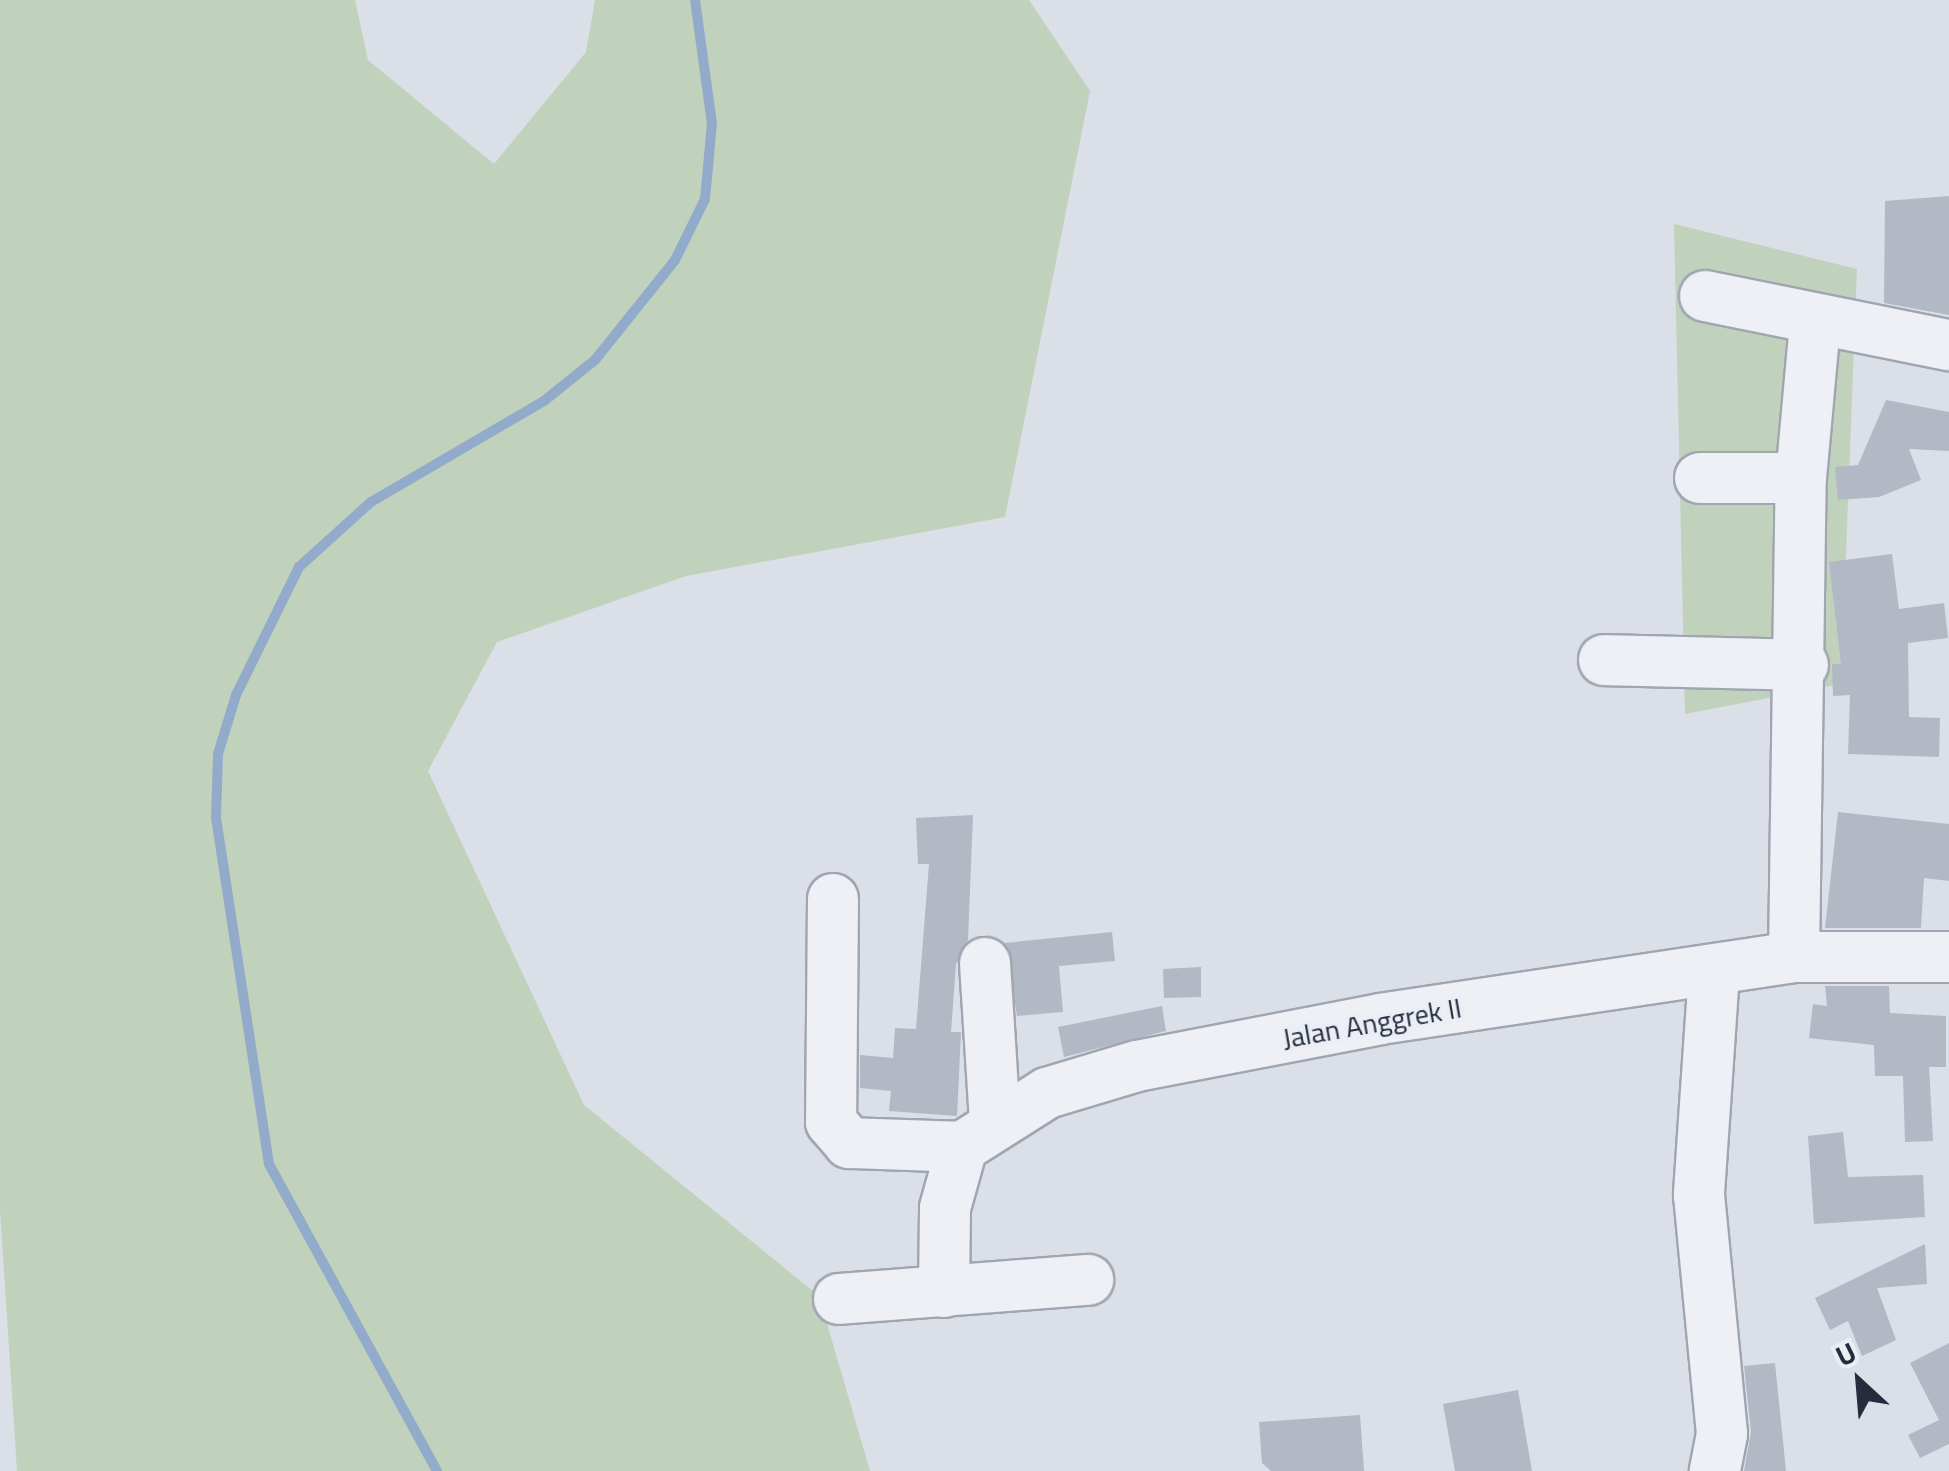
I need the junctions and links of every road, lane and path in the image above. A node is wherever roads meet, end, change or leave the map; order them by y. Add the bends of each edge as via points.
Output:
1 (1705, 296) dead end
2 (1816, 324) junction
3 (1949, 345) edge
4 (1700, 478) dead end
5 (1801, 478) junction
6 (1604, 660) dead end
7 (1803, 665) junction
8 (833, 899) dead end
9 (1949, 956) edge
10 (1794, 958) junction
11 (985, 963) dead end
12 (1714, 974) junction
13 (979, 1134) junction
14 (1088, 1280) dead end
15 (944, 1292) junction
16 (839, 1299) dead end
17 (1715, 1471) edge

1 - 2 street
2 - 3 street
2 - 5 street
4 - 5 street
5 - 7 street
6 - 7 street
7 - 10 street
8 - 13 street via 831,1122 849,1143
9 - 10 street, Jalan Anggrek II
10 - 12 street, Jalan Anggrek II
11 - 13 street
12 - 13 street, Jalan Anggrek II via 1380,1019 1137,1066 1047,1093
12 - 17 street via 1699,1196 1722,1434
13 - 15 street via 946,1208
14 - 15 street
15 - 16 street

